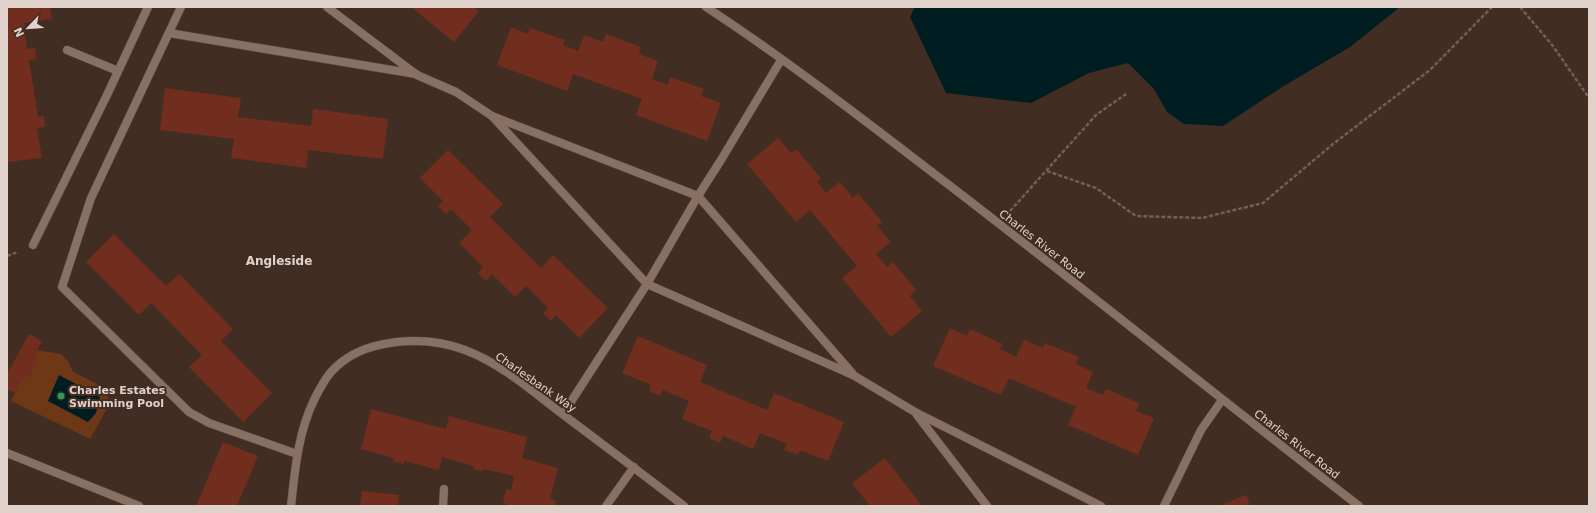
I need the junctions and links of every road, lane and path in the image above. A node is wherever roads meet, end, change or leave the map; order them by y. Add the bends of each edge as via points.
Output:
1 (148, 7) edge
2 (181, 7) edge
3 (327, 7) edge
4 (706, 7) edge
5 (1492, 7) edge
6 (1520, 7) edge
7 (168, 33) junction
8 (66, 50) dead end
9 (781, 60) junction
10 (118, 71) junction
11 (417, 74) junction
12 (1126, 94) dead end
13 (1589, 98) edge
14 (492, 116) junction
15 (1047, 171) junction
16 (698, 196) junction
17 (999, 224) junction
18 (33, 245) dead end
19 (647, 284) junction
20 (853, 375) junction
21 (1222, 400) junction
22 (915, 412) junction
23 (563, 414) junction
24 (7, 452) edge
25 (297, 454) junction
26 (634, 467) junction
27 (444, 488) dead end
28 (139, 506) edge
29 (291, 506) edge
30 (443, 506) edge
31 (606, 506) edge
32 (684, 506) edge
33 (987, 506) edge
34 (1102, 506) edge
35 (1164, 506) edge
36 (1359, 506) edge

1 - 10 street
2 - 7 street
3 - 11 street
4 - 9 street, Charles River Road
5 - 15 path via 1430,70 1333,144 1263,203 1202,218 1136,216 1096,188
6 - 13 path via 1553,46
7 - 11 street
7 - 25 street via 91,198 62,287 189,412 209,423
8 - 10 street
9 - 16 street
9 - 17 street, Charles River Road via 824,89
10 - 18 street
11 - 14 street via 456,92
12 - 15 path via 1096,115
14 - 16 street
14 - 19 street
15 - 17 path
16 - 19 street
16 - 20 street
17 - 21 street, Charles River Road
19 - 20 street
19 - 23 street
20 - 22 street
21 - 35 street via 1201,430
21 - 36 street, Charles River Road
22 - 33 street
22 - 34 street
23 - 25 street, Charlesbank Way via 488,361 465,350 423,340 403,341 365,350 347,359 332,371 314,400
23 - 26 street, Charlesbank Way
24 - 28 street
25 - 29 street, Charlesbank Way
26 - 31 street
26 - 32 street, Charlesbank Way
27 - 30 street

